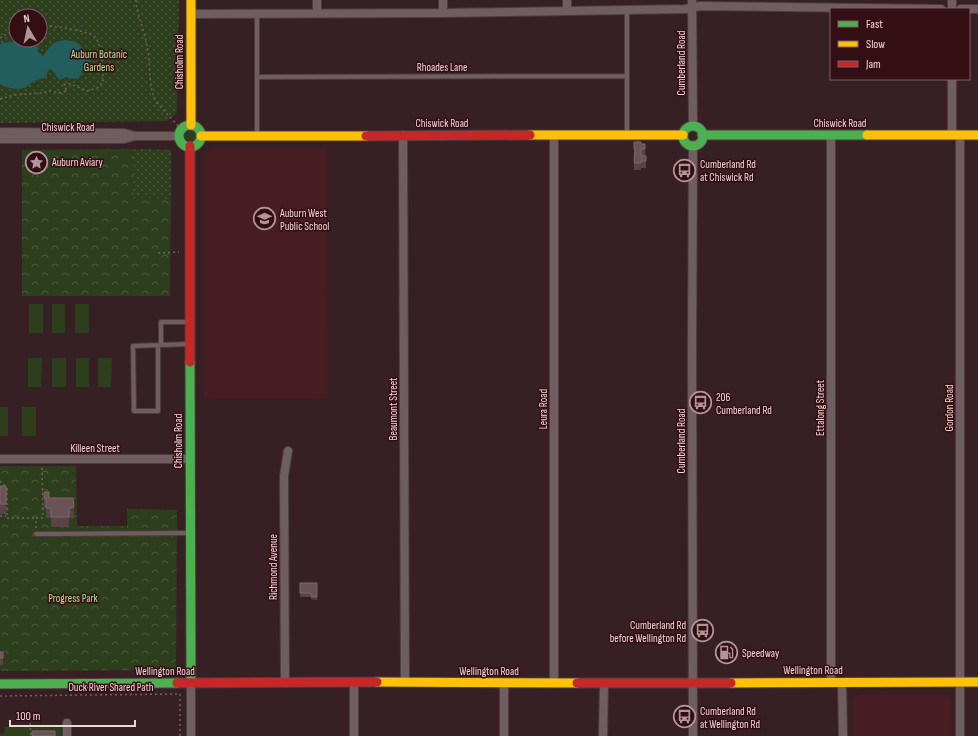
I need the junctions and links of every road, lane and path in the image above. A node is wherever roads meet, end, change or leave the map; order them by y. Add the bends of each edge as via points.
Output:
1 (136, 0) edge
2 (190, 0) edge
3 (317, 0) edge
4 (443, 0) edge
5 (567, 0) edge
6 (692, 4) edge
7 (861, 8) edge
8 (627, 10) junction
9 (567, 11) junction
10 (257, 13) junction
11 (316, 13) junction
12 (443, 13) junction
13 (190, 14) junction
14 (48, 26) edge
15 (257, 76) junction
16 (626, 76) junction
17 (952, 80) edge
18 (0, 99) edge
19 (693, 126) junction
20 (184, 130) junction
21 (0, 132) edge
22 (403, 135) junction
23 (554, 135) junction
24 (627, 135) junction
25 (683, 135) junction
26 (831, 135) junction
27 (956, 135) junction
28 (978, 135) edge
29 (135, 136) junction
30 (201, 136) junction
31 (257, 136) junction
32 (702, 136) junction
33 (0, 139) edge
34 (693, 145) junction
35 (190, 146) junction
36 (179, 252) dead end
37 (158, 253) dead end
38 (190, 322) junction
39 (190, 344) junction
40 (160, 345) junction
41 (288, 451) dead end
42 (0, 459) edge
43 (42, 459) junction
44 (190, 459) junction
45 (0, 481) edge
46 (0, 516) edge
47 (7, 516) junction
48 (36, 518) junction
49 (190, 533) junction
50 (36, 534) joint
51 (405, 682) junction
52 (831, 682) junction
53 (842, 682) junction
54 (960, 682) junction
55 (978, 682) edge
56 (191, 683) junction
57 (285, 683) junction
58 (354, 683) junction
59 (504, 683) junction
60 (554, 683) junction
61 (604, 683) junction
62 (693, 683) junction
63 (0, 684) edge
64 (0, 696) edge
65 (30, 723) dead end
66 (67, 723) dead end
67 (31, 736) edge
68 (67, 736) edge
69 (180, 736) edge
70 (191, 736) edge
71 (354, 736) edge
72 (504, 736) edge
73 (603, 736) edge
74 (693, 736) edge
75 (843, 736) edge
76 (960, 736) edge

1 - 20 path via 146,41 154,99
2 - 13 main road, Chisholm Road
3 - 11 street
4 - 12 street
5 - 9 street
6 - 7 street
6 - 8 street via 685,9
6 - 19 street, Cumberland Road
8 - 9 street
8 - 16 lane
9 - 12 street
10 - 11 street
10 - 13 street
10 - 15 lane
11 - 12 street
13 - 20 main road, Chisholm Road
14 - 18 path via 94,36 100,45 103,82 97,88 87,91 68,83 64,85 67,91 59,93 50,91
15 - 16 lane, Rhoades Lane
15 - 31 lane
16 - 24 lane
17 - 27 street, Gordon Road
19 - 25 main road via 687,128
19 - 32 main road via 701,130
20 - 29 street, Chiswick Road
20 - 30 main road via 194,126
20 - 35 main road via 180,139
21 - 29 street, Chiswick Road via 124,133
22 - 23 main road, Chiswick Road
22 - 31 main road, Chiswick Road
22 - 51 street, Beaumont Street
23 - 24 main road, Chiswick Road
23 - 60 street, Leura Road
24 - 25 main road, Chiswick Road
25 - 34 main road via 685,141
26 - 27 main road, Chiswick Road
26 - 32 main road, Chiswick Road
26 - 52 street, Ettalong Street
27 - 28 main road, Chiswick Road
27 - 54 street, Gordon Road
29 - 33 street, Chiswick Road via 124,139
30 - 31 main road, Chiswick Road
30 - 35 main road via 196,144
32 - 34 main road via 701,141
34 - 62 street, Cumberland Road
35 - 38 main road, Chisholm Road
36 - 37 path
38 - 39 main road, Chisholm Road
38 - 40 lane via 161,322
39 - 40 lane
39 - 44 main road, Chisholm Road
40 - 40 lane via 158,411 134,411 133,346
41 - 57 street, Richmond Avenue via 284,476
42 - 43 street, Killeen Street
43 - 44 street, Killeen Street
43 - 48 path via 43,518
44 - 49 main road, Chisholm Road
45 - 47 path via 8,488
46 - 47 path
47 - 48 path
48 - 50 path
49 - 50 lane
49 - 56 main road, Chisholm Road
51 - 58 main road, Wellington Road
51 - 59 main road, Wellington Road
52 - 53 main road, Wellington Road
52 - 62 main road, Wellington Road
53 - 54 main road, Wellington Road
53 - 75 street
54 - 55 main road, Wellington Road
54 - 76 street, Gordon Road
56 - 57 main road, Wellington Road
56 - 63 main road, Wellington Road
56 - 70 street, Chisholm Road
57 - 58 main road, Wellington Road
58 - 71 street
59 - 60 main road, Wellington Road
59 - 72 street
60 - 61 main road, Wellington Road
61 - 62 main road, Wellington Road
61 - 73 street
62 - 74 street, Cumberland Road
64 - 69 path, Duck River Shared Path via 180,694
65 - 67 path
66 - 68 street

